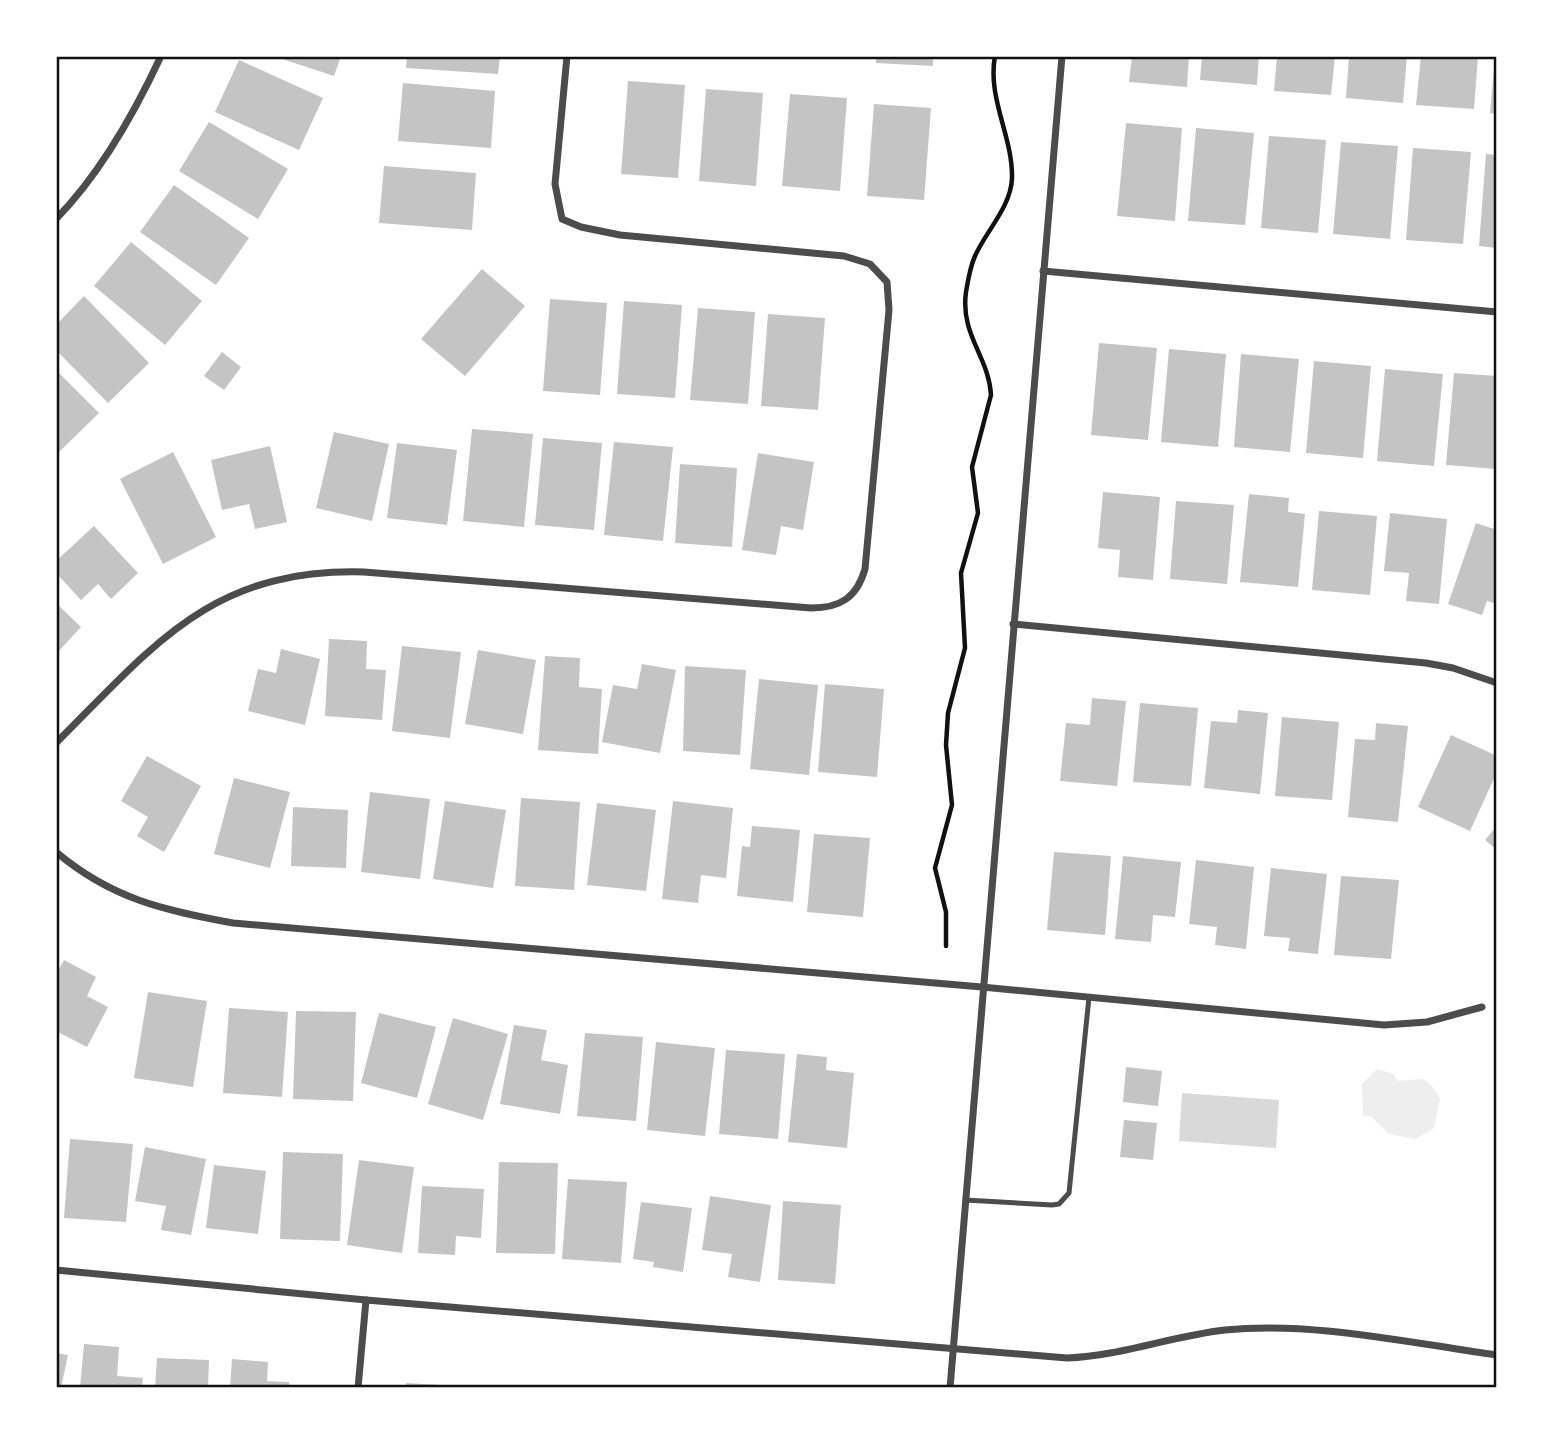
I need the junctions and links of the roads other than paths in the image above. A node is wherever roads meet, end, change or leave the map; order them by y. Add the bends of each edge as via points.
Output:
1 (161, 56) edge
2 (567, 56) edge
3 (1062, 56) edge
4 (56, 219) edge
5 (1043, 271) junction
6 (1497, 312) edge
7 (1013, 624) junction
8 (1497, 683) edge
9 (56, 743) edge
10 (56, 852) edge
11 (982, 987) junction
12 (1089, 997) junction
13 (1482, 1006) dead end
14 (965, 1200) junction
15 (56, 1270) edge
16 (366, 1300) junction
17 (953, 1349) junction
18 (1497, 1354) edge
19 (358, 1388) edge
20 (950, 1388) edge

1 - 4 street via 106,155
2 - 9 street via 555,184 562,219 620,235 844,256 870,264 887,282 889,310 865,569 854,595 840,605 811,608 364,572 290,577 237,591 187,618
3 - 5 street
5 - 6 street
5 - 7 street
7 - 8 street via 1426,663
7 - 11 street
10 - 11 street via 91,879 147,905 233,923
11 - 12 street
11 - 14 street
12 - 13 street via 1384,1025 1427,1022
12 - 14 lane via 1069,1193 1052,1205
14 - 17 street
15 - 16 street
16 - 17 street
16 - 19 street
17 - 18 street via 1095,1357 1188,1336 1265,1329 1318,1331
17 - 20 street

